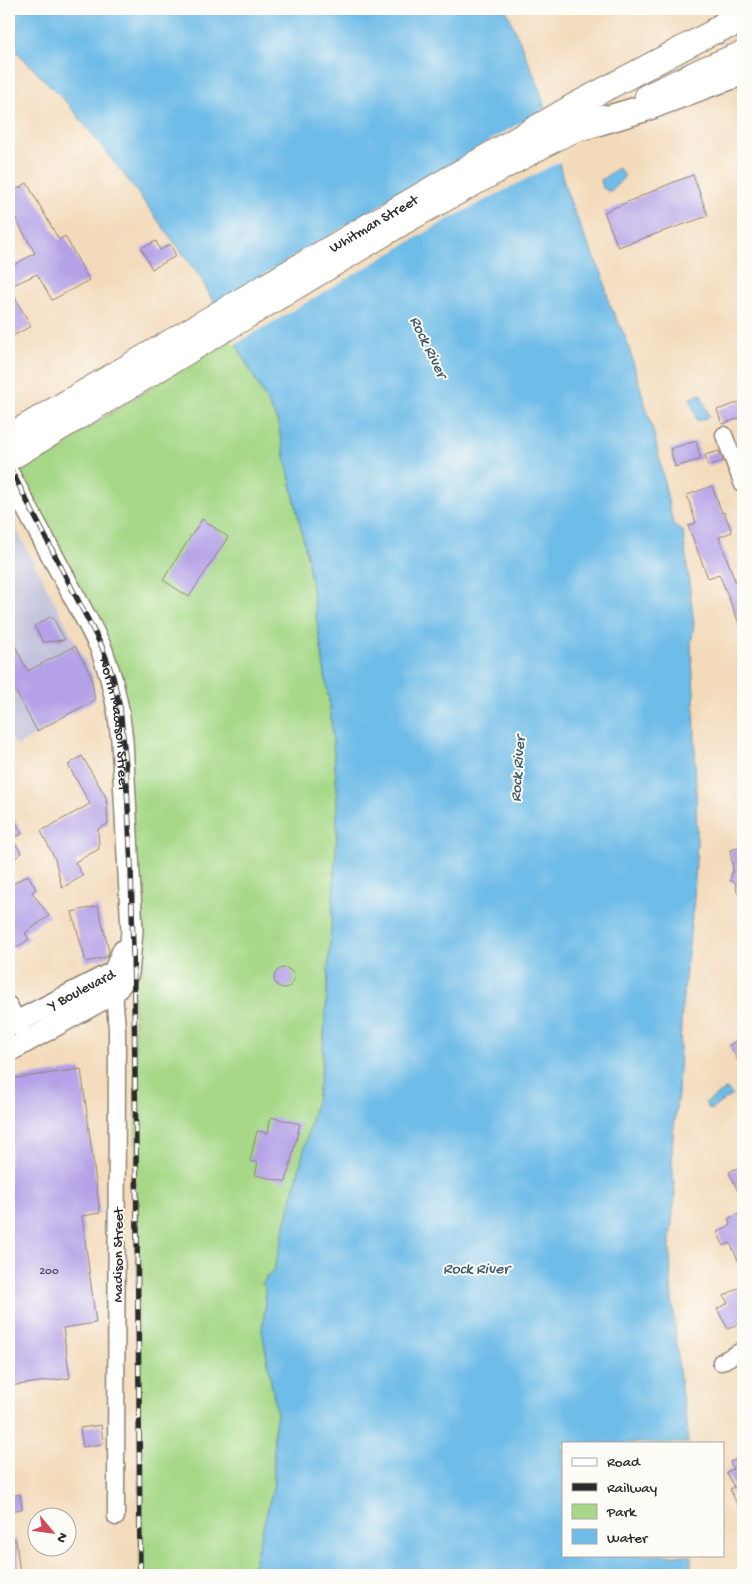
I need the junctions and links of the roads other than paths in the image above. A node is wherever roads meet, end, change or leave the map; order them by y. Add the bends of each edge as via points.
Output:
1 (743, 10) edge
2 (743, 22) edge
3 (717, 30) junction
4 (743, 53) edge
5 (743, 72) edge
6 (579, 116) junction
7 (44, 427) junction
8 (724, 435) dead end
9 (9, 436) edge
10 (9, 459) edge
11 (9, 475) edge
12 (743, 485) edge
13 (132, 931) junction
14 (114, 993) junction
15 (12, 1017) edge
16 (28, 1042) junction
17 (9, 1051) edge
18 (743, 1350) edge
19 (720, 1362) dead end
20 (116, 1517) dead end

1 - 3 main road
2 - 3 main road, Whitman Street
3 - 6 main road, Whitman Street
4 - 6 main road, Whitman Street
5 - 6 main road via 645,108
6 - 7 main road, Whitman Street via 559,137 136,372
7 - 9 main road, Whitman Street
7 - 10 main road, Whitman Street
8 - 12 street
11 - 13 street, North Madison Street via 90,626 111,678 124,768
13 - 14 street, North Madison Street via 128,974
13 - 15 street, Y Boulevard via 114,972
14 - 16 street, Y Boulevard
14 - 20 street, Madison Street via 117,1028
15 - 16 street
16 - 17 street, Y Boulevard
18 - 19 street

